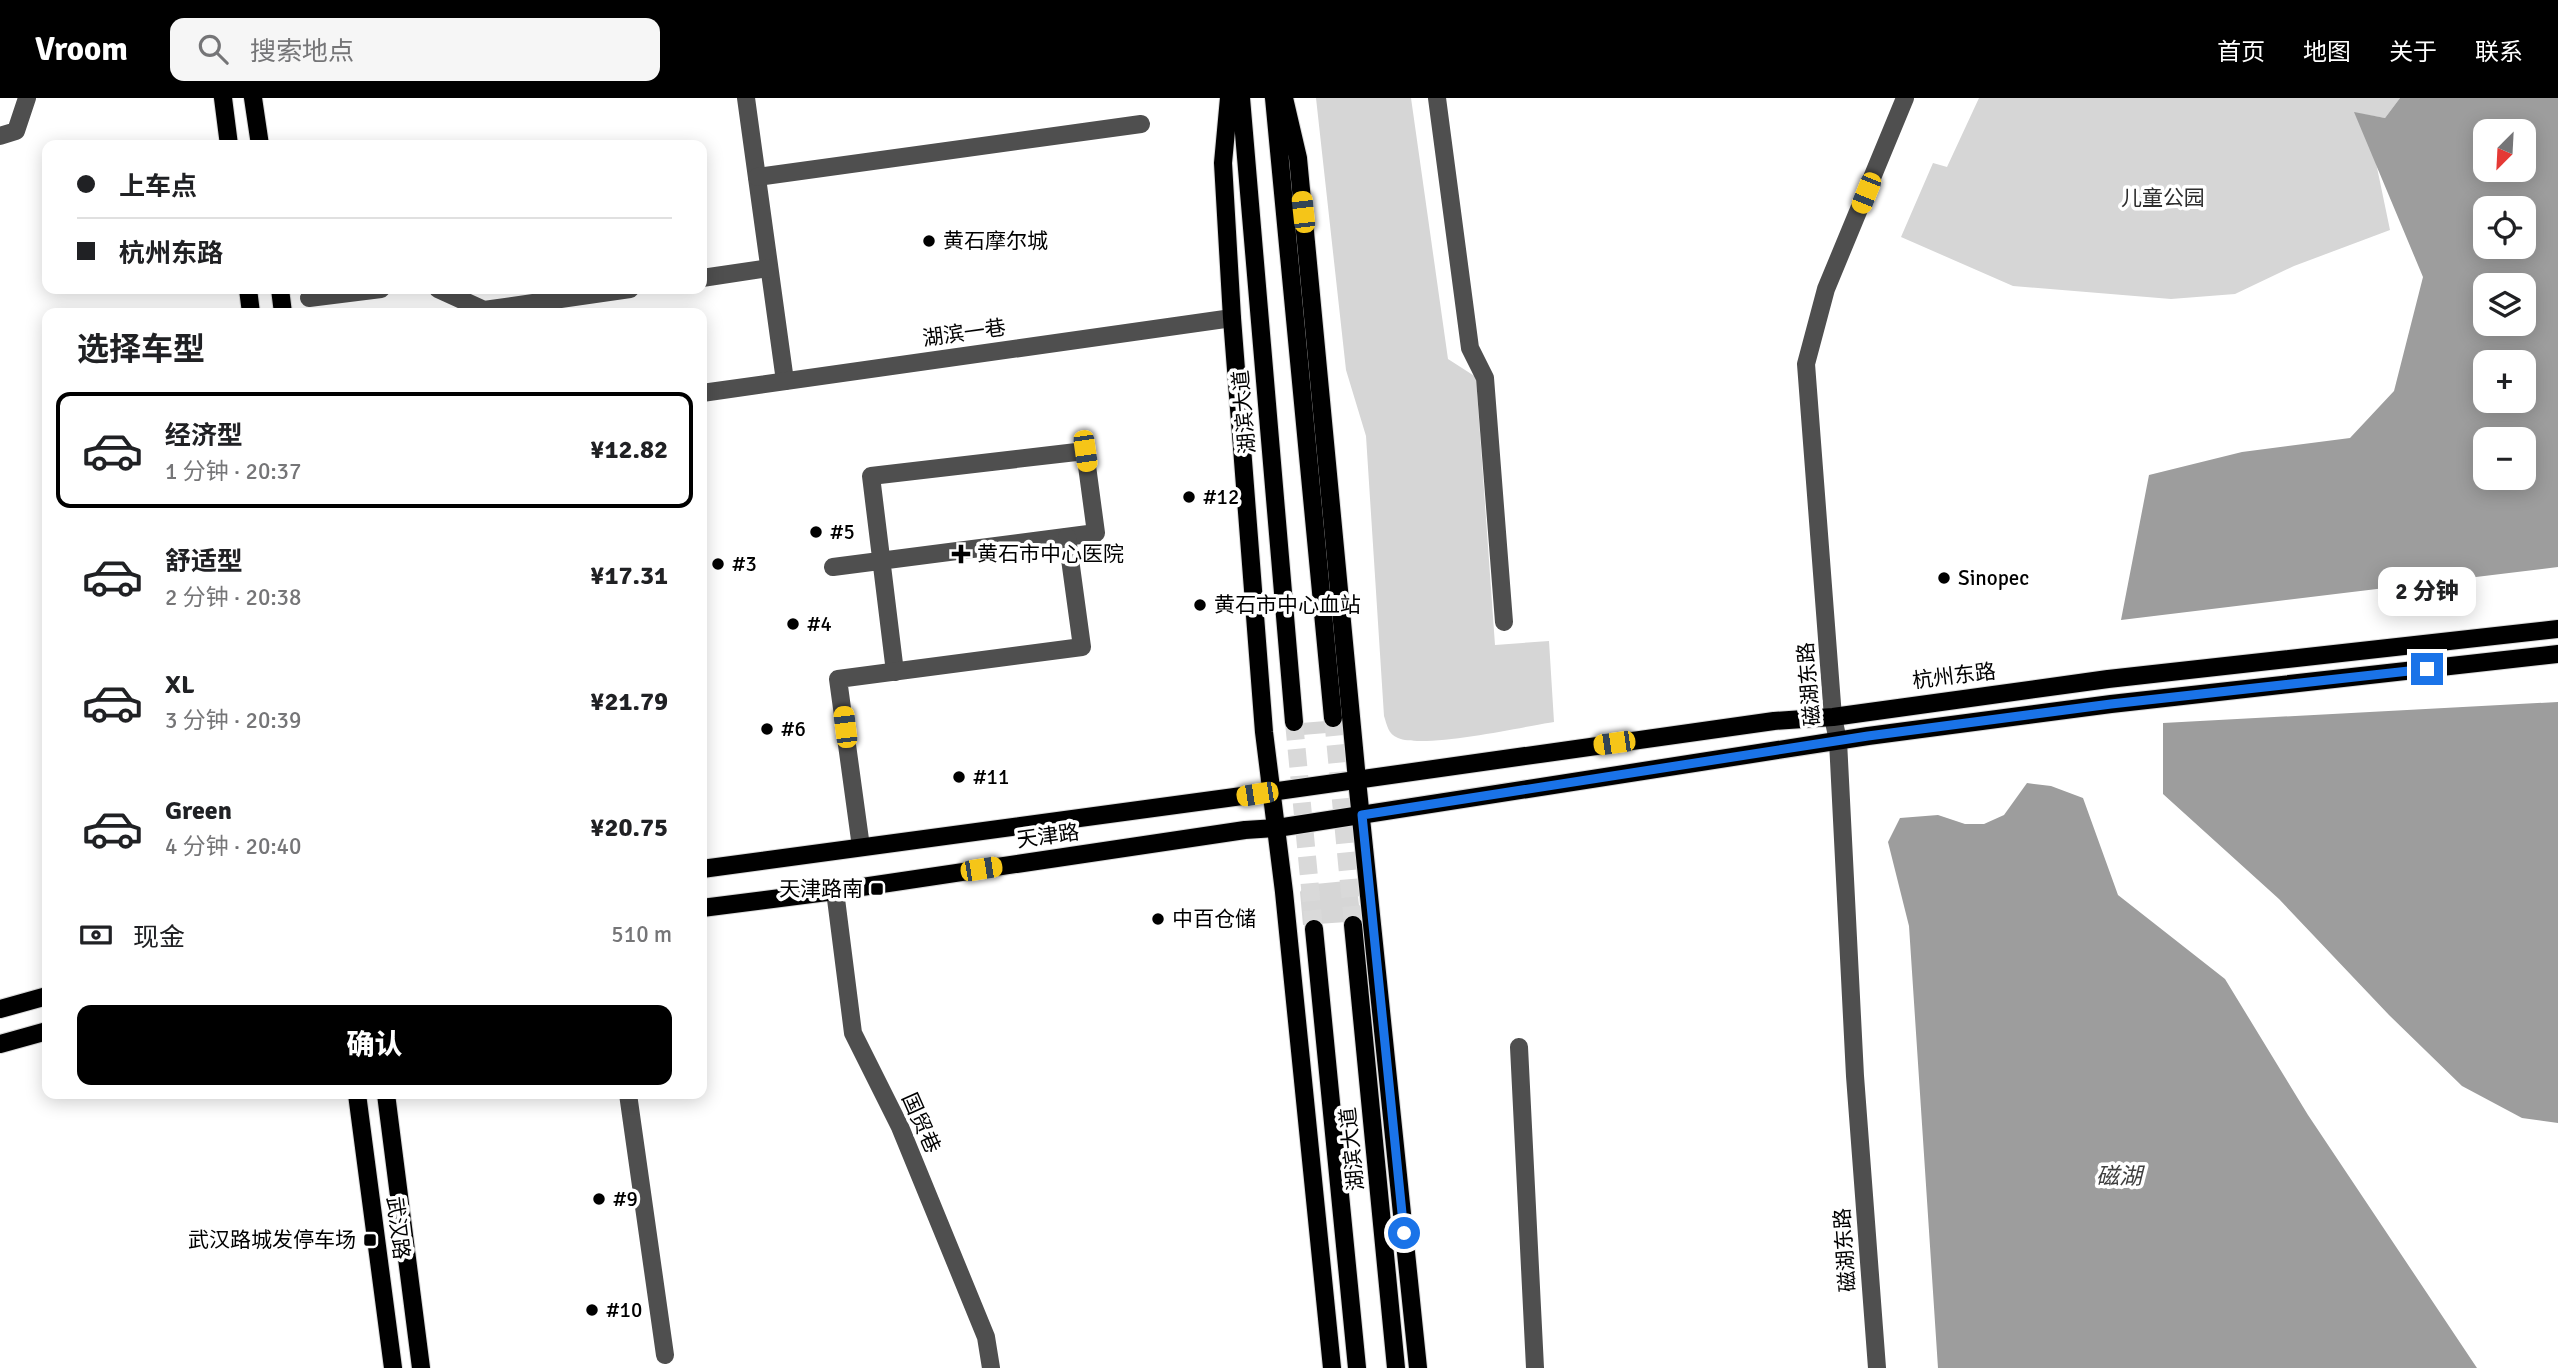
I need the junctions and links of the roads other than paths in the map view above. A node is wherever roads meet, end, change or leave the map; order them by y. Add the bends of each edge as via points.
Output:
1 (27, 98) edge
2 (223, 98) edge
3 (253, 98) edge
4 (746, 98) edge
5 (1229, 98) edge
6 (1241, 98) edge
7 (1274, 98) edge
8 (1284, 98) edge
9 (1437, 98) edge
10 (1905, 98) edge
11 (1141, 124) dead end
12 (8, 133) edge
13 (228, 140) edge
14 (259, 140) edge
15 (757, 177) junction
16 (769, 268) junction
17 (707, 277) edge
18 (341, 294) edge
19 (449, 294) edge
20 (595, 294) edge
21 (309, 298) dead end
22 (480, 308) edge
23 (498, 308) edge
24 (1232, 318) junction
25 (785, 381) junction
26 (707, 392) edge
27 (1067, 537) junction
28 (882, 561) junction
29 (833, 566) dead end
30 (1504, 622) dead end
31 (2558, 629) edge
32 (2558, 654) edge
33 (895, 672) junction
34 (1833, 717) junction
35 (1333, 718) tunnel mouth
36 (1294, 722) tunnel mouth
37 (1838, 741) junction
38 (1357, 780) junction
39 (1272, 792) junction
40 (1362, 815) junction
41 (1277, 828) junction
42 (861, 847) junction
43 (707, 868) edge
44 (835, 891) junction
45 (707, 907) edge
46 (1353, 925) tunnel mouth
47 (1314, 929) tunnel mouth
48 (42, 997) edge
49 (0, 1009) edge
50 (42, 1032) edge
51 (0, 1044) edge
52 (1519, 1046) dead end
53 (358, 1099) edge
54 (387, 1099) edge
55 (629, 1099) edge
56 (665, 1355) dead end
57 (393, 1368) edge
58 (421, 1368) edge
59 (991, 1368) edge
60 (1332, 1368) edge
61 (1357, 1368) edge
62 (1396, 1368) edge
63 (1418, 1368) edge
64 (1535, 1368) edge
65 (1877, 1368) edge

1 - 12 street
2 - 13 main road
3 - 14 main road
4 - 15 street
5 - 24 main road via 1223,163
6 - 36 main road, 湖滨大道
7 - 35 main road
8 - 38 main road via 1298,158
9 - 30 street via 1470,348 1485,378
10 - 34 street, 磁湖东路 via 1826,289 1806,364
11 - 15 street
15 - 16 street
16 - 17 street
16 - 25 street
18 - 21 street
19 - 22 street
20 - 23 street
24 - 25 street, 湖滨一巷
24 - 39 main road
25 - 26 street, 湖滨一巷
27 - 28 street
27 - 28 street via 1096,533 1085,451 872,476
27 - 33 street via 1082,647
28 - 29 street
28 - 33 street
31 - 34 main road, 杭州东路 via 2108,680
32 - 37 main road via 2111,704
33 - 42 street via 838,679
34 - 37 street, 磁湖东路
34 - 38 main road, 杭州东路 via 1774,721
37 - 40 main road
37 - 65 street, 磁湖东路 via 1855,1076
38 - 39 main road, 天津路
38 - 40 main road
39 - 41 main road
39 - 42 main road, 天津路
40 - 41 main road, 天津路
40 - 63 main road
41 - 44 main road, 天津路
41 - 60 main road
42 - 43 main road, 天津路
44 - 45 main road, 天津路
44 - 59 street, 国贸巷 via 853,1033 909,1150 986,1337
46 - 62 main road, 湖滨大道
47 - 61 main road, 湖滨大道
48 - 49 main road
50 - 51 main road
52 - 64 street
53 - 57 main road, 武汉路
54 - 58 main road, 武汉路
55 - 56 street

